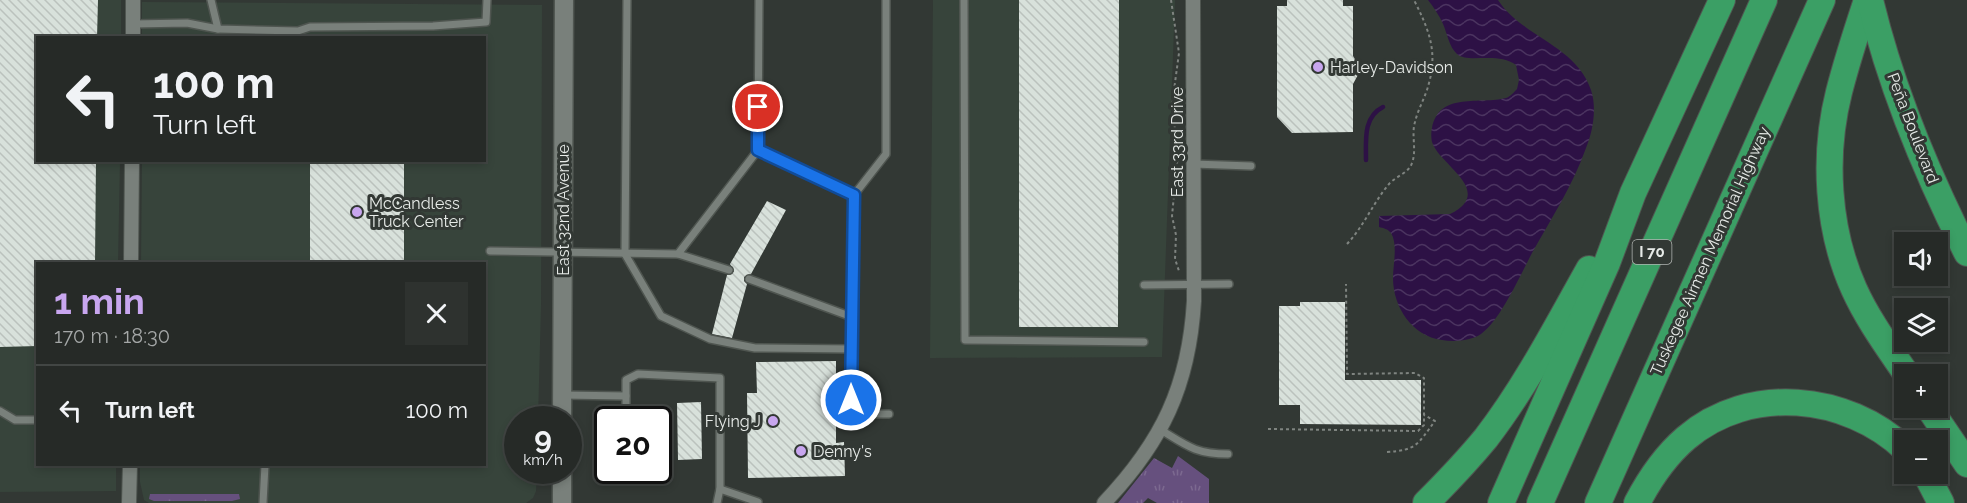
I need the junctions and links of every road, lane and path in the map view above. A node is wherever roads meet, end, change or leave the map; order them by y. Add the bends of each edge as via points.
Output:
1 (133, 0) edge
2 (211, 0) edge
3 (486, 0) edge
4 (564, 0) edge
5 (627, 0) edge
6 (759, 0) edge
7 (886, 0) edge
8 (964, 0) edge
9 (1171, 0) edge
10 (1193, 0) edge
11 (1414, 0) edge
12 (1722, 0) edge
13 (1764, 0) edge
14 (1822, 0) edge
15 (1868, 0) edge
16 (218, 29) junction
17 (133, 31) edge
18 (758, 150) junction
19 (132, 162) edge
20 (1193, 164) junction
21 (1251, 166) dead end
22 (1633, 193) junction
23 (854, 195) junction
24 (1347, 244) dead end
25 (490, 251) dead end
26 (563, 253) junction
27 (1967, 253) edge
28 (625, 254) junction
29 (678, 254) junction
30 (131, 262) edge
31 (729, 270) dead end
32 (749, 279) dead end
33 (1229, 284) dead end
34 (1144, 285) dead end
35 (1178, 285) junction
36 (1194, 285) junction
37 (1346, 285) dead end
38 (852, 317) junction
39 (1144, 342) dead end
40 (852, 349) junction
41 (1900, 364) edge
42 (562, 395) junction
43 (626, 396) junction
44 (562, 406) edge
45 (626, 406) edge
46 (0, 411) edge
47 (889, 414) dead end
48 (1424, 415) junction
49 (1936, 418) edge
50 (36, 420) edge
51 (1161, 429) junction
52 (1268, 429) dead end
53 (1894, 439) edge
54 (1387, 452) dead end
55 (1228, 454) dead end
56 (1967, 464) edge
57 (130, 466) edge
58 (265, 466) edge
59 (562, 484) edge
60 (1931, 484) edge
61 (720, 489) junction
62 (758, 502) edge
63 (129, 503) edge
64 (263, 503) edge
65 (562, 503) edge
66 (717, 503) edge
67 (1104, 503) edge
68 (1426, 503) edge
69 (1501, 503) edge
70 (1540, 503) edge
71 (1598, 503) edge
72 (1637, 503) edge
73 (1941, 503) edge

1 - 17 street
2 - 16 lane
3 - 16 lane via 486,22 310,27 298,31
4 - 26 street, East 32nd Avenue
5 - 28 lane
6 - 18 lane
7 - 23 lane via 886,154
8 - 39 lane via 965,340
9 - 35 path via 1179,53 1172,105 1178,153 1172,216
10 - 20 street, East 33rd Drive
11 - 24 path via 1429,29 1432,49 1430,82 1415,122 1412,162 1408,170 1390,182
12 - 22 highway
13 - 70 highway, I 70
14 - 71 highway, Tuskegee Airmen Memorial Highway
15 - 27 highway, Peña Boulevard via 1923,159
15 - 41 highway via 1834,115 1832,207 1839,246 1854,289
16 - 17 lane via 187,23
18 - 23 lane
18 - 29 lane
19 - 30 street
20 - 21 lane
20 - 36 street, East 33rd Drive
22 - 68 highway via 1514,398 1486,438
22 - 69 highway via 1607,263
23 - 38 lane
25 - 26 lane
26 - 28 lane
26 - 42 street, East 32nd Avenue
28 - 29 lane
28 - 40 lane via 661,316 710,339 755,348
29 - 31 lane
32 - 38 lane
33 - 36 lane
34 - 35 lane
35 - 36 lane
36 - 51 street, East 33rd Drive via 1188,354
37 - 48 path via 1347,374 1415,373 1424,378
38 - 40 lane
40 - 47 lane via 851,400 878,414
42 - 43 lane
42 - 44 street, East 32nd Avenue
43 - 45 lane
43 - 61 lane via 626,380 638,374 720,378
46 - 50 lane via 15,420
48 - 52 path via 1424,425 1418,431
48 - 54 path via 1435,421 1417,446
49 - 56 highway
51 - 55 lane via 1194,450
51 - 67 street, East 33rd Drive via 1139,463
53 - 72 highway via 1860,417 1839,410 1798,402 1749,406 1719,417 1687,437 1657,469
57 - 63 street
58 - 64 lane
59 - 65 street
60 - 73 highway
61 - 62 lane
61 - 66 lane

